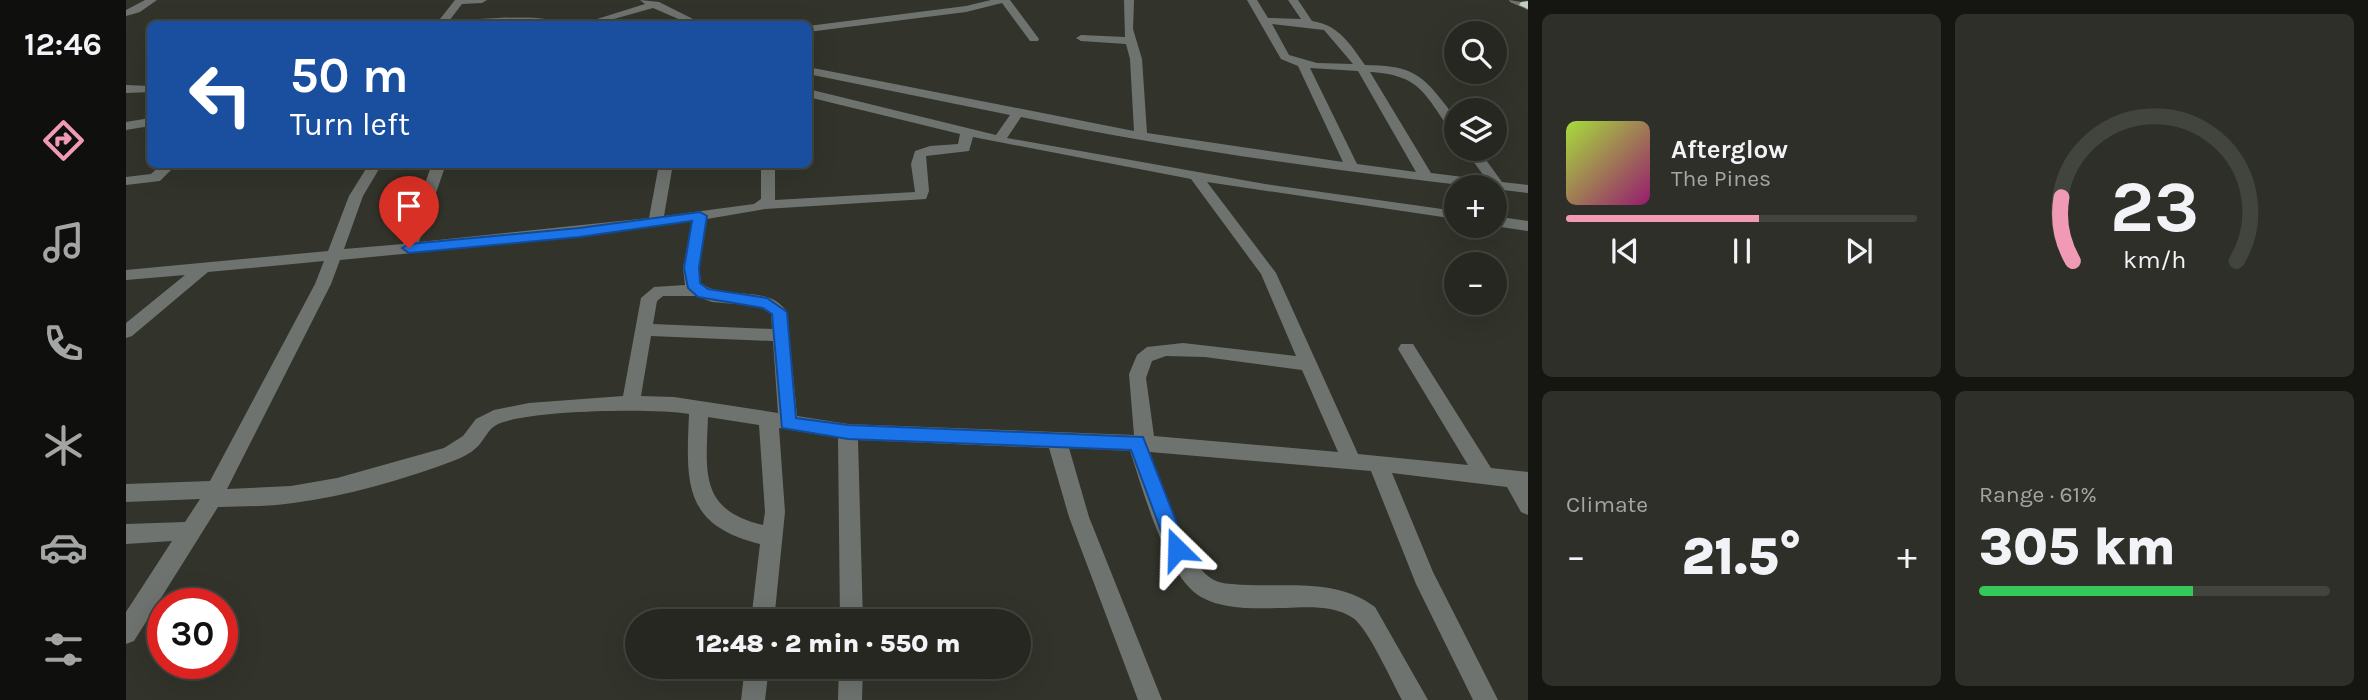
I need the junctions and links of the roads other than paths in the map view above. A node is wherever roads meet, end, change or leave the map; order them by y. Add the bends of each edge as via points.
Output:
1 (152, 0) edge
2 (460, 0) edge
3 (482, 0) edge
4 (1004, 0) edge
5 (1129, 0) edge
6 (1252, 0) edge
7 (1293, 0) edge
8 (650, 2) edge
9 (126, 13) edge
10 (443, 21) edge
11 (595, 21) edge
12 (691, 21) edge
13 (1264, 21) junction
14 (1309, 24) junction
15 (812, 28) edge
16 (1081, 38) dead end
17 (1034, 39) dead end
18 (1131, 41) junction
19 (1302, 63) junction
20 (1361, 68) junction
21 (812, 71) edge
22 (126, 89) edge
23 (147, 89) edge
24 (812, 94) edge
25 (1444, 112) edge
26 (1018, 113) junction
27 (147, 122) edge
28 (126, 126) edge
29 (968, 132) junction
30 (1141, 135) junction
31 (999, 140) junction
32 (1352, 167) junction
33 (166, 168) edge
34 (374, 168) edge
35 (438, 168) edge
36 (665, 168) edge
37 (768, 168) edge
38 (1195, 175) junction
39 (1426, 177) junction
40 (1444, 179) edge
41 (126, 181) edge
42 (1507, 187) edge
43 (1528, 189) edge
44 (764, 205) junction
45 (1444, 213) edge
46 (700, 216) junction
47 (656, 222) junction
48 (1507, 223) edge
49 (1528, 226) edge
50 (409, 248) junction
51 (335, 255) junction
52 (203, 268) junction
53 (126, 275) edge
54 (698, 290) junction
55 (643, 330) junction
56 (126, 332) edge
57 (782, 335) junction
58 (1407, 349) dead end
59 (1310, 364) junction
60 (631, 402) junction
61 (699, 409) junction
62 (779, 421) junction
63 (848, 432) junction
64 (1056, 439) junction
65 (1141, 443) junction
66 (1352, 461) junction
67 (1378, 464) junction
68 (1485, 476) junction
69 (1520, 480) edge
70 (126, 493) edge
71 (214, 494) junction
72 (1528, 506) edge
73 (190, 531) junction
74 (126, 534) edge
75 (772, 537) junction
76 (763, 609) edge
77 (851, 609) edge
78 (126, 633) edge
79 (756, 679) edge
80 (851, 679) edge
81 (753, 700) edge
82 (850, 700) edge
83 (1150, 700) edge
84 (1416, 700) edge
85 (1486, 700) edge

1 - 9 street
2 - 3 street
2 - 10 street
4 - 15 street
4 - 17 street
5 - 18 street
6 - 13 street
7 - 14 street
8 - 11 street
8 - 12 street
13 - 14 street
13 - 19 street via 1285,57
14 - 20 street via 1334,32
16 - 18 street
18 - 30 street
19 - 20 street
19 - 32 street
20 - 25 street via 1414,76
20 - 39 street
21 - 26 street
22 - 23 street
24 - 29 street
26 - 30 street
26 - 31 street
27 - 28 street
29 - 31 street
29 - 44 street via 964,148 920,154 921,197
30 - 32 street
31 - 38 street
32 - 39 street
33 - 41 street via 155,178
34 - 51 street via 352,205
35 - 50 street
36 - 47 street
37 - 44 street via 769,194
38 - 45 street
38 - 59 street via 1268,273
39 - 40 street
42 - 43 street
44 - 46 street
46 - 47 street
46 - 54 street via 691,268
47 - 50 street
48 - 49 street
50 - 51 street
51 - 52 street
51 - 71 street
52 - 53 street
52 - 56 street
54 - 55 street via 654,294 647,303
54 - 57 street via 775,307
55 - 57 street
55 - 60 street
57 - 62 street
58 - 68 street
59 - 65 street via 1185,350 1152,353 1138,369
59 - 66 street
60 - 61 street
60 - 71 street via 495,417 450,454 337,487 291,495
61 - 62 street
61 - 75 street via 699,480 709,506 729,524
62 - 63 street
62 - 75 street via 769,454 775,501
63 - 64 street
63 - 77 street
64 - 65 street
64 - 83 street via 1079,517
65 - 66 street
65 - 84 street via 1170,533 1198,583 1221,593 1319,598 1357,606 1367,615
66 - 67 street
67 - 68 street
67 - 85 street via 1423,577
68 - 69 street
69 - 72 street
70 - 71 street
71 - 73 street
73 - 74 street
73 - 78 street
75 - 76 street
79 - 81 street
80 - 82 street

